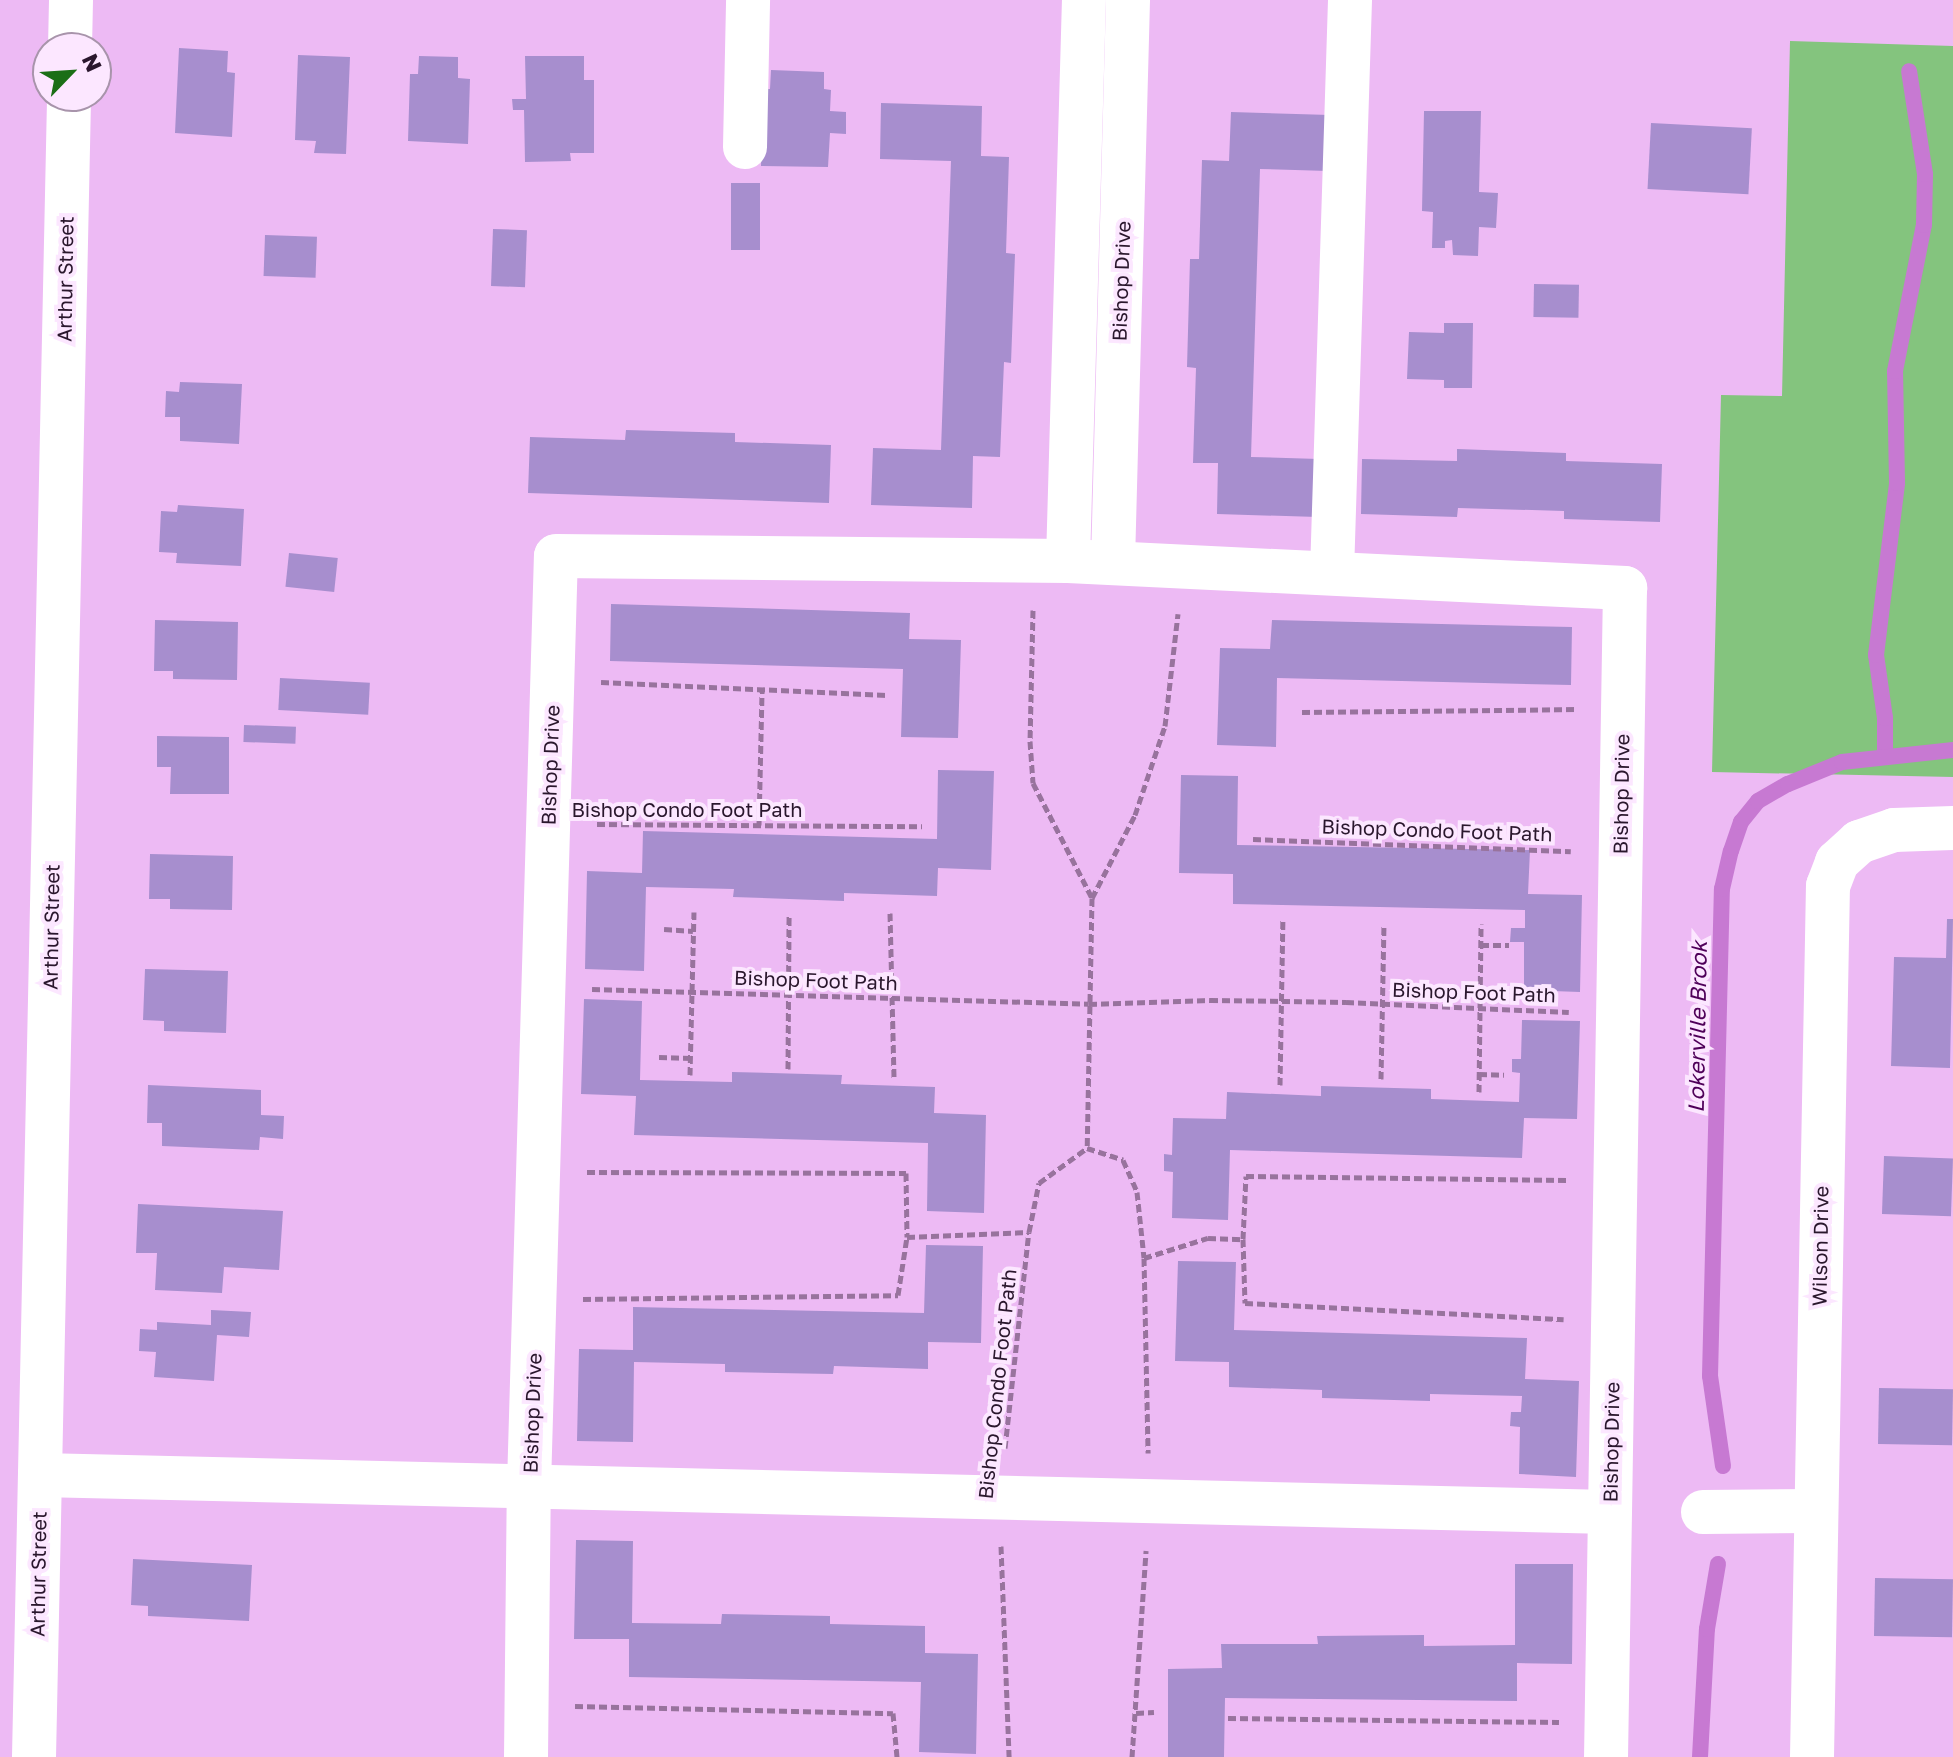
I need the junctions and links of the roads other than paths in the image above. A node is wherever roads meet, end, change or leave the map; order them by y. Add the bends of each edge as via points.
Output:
1 (71, 0) edge
2 (748, 0) edge
3 (1084, 0) edge
4 (1128, 0) edge
5 (1350, 0) edge
6 (70, 32) edge
7 (69, 112) edge
8 (745, 147) dead end
9 (1051, 561) junction
10 (1113, 562) junction
11 (1332, 573) junction
12 (1953, 828) edge
13 (40, 1475) junction
14 (529, 1485) junction
15 (1816, 1511) junction
16 (1610, 1512) junction
17 (1703, 1512) dead end
18 (1606, 1740) edge
19 (34, 1757) edge
20 (526, 1757) edge
21 (1812, 1757) edge

1 - 6 street
2 - 8 street
3 - 9 street
4 - 10 street, Bishop Drive
5 - 11 street
7 - 13 street, Arthur Street
9 - 10 street, Bishop Drive
9 - 14 street, Bishop Drive via 556,556
10 - 11 street, Bishop Drive
11 - 16 street, Bishop Drive via 1625,588
12 - 15 street, Wilson Drive via 1894,830 1859,842 1837,862 1828,886
13 - 14 street, Bishop Drive
13 - 19 street, Arthur Street
14 - 16 street, Bishop Drive
14 - 20 street, Bishop Drive
15 - 17 street
15 - 21 street, Wilson Drive
16 - 18 street, Bishop Drive

